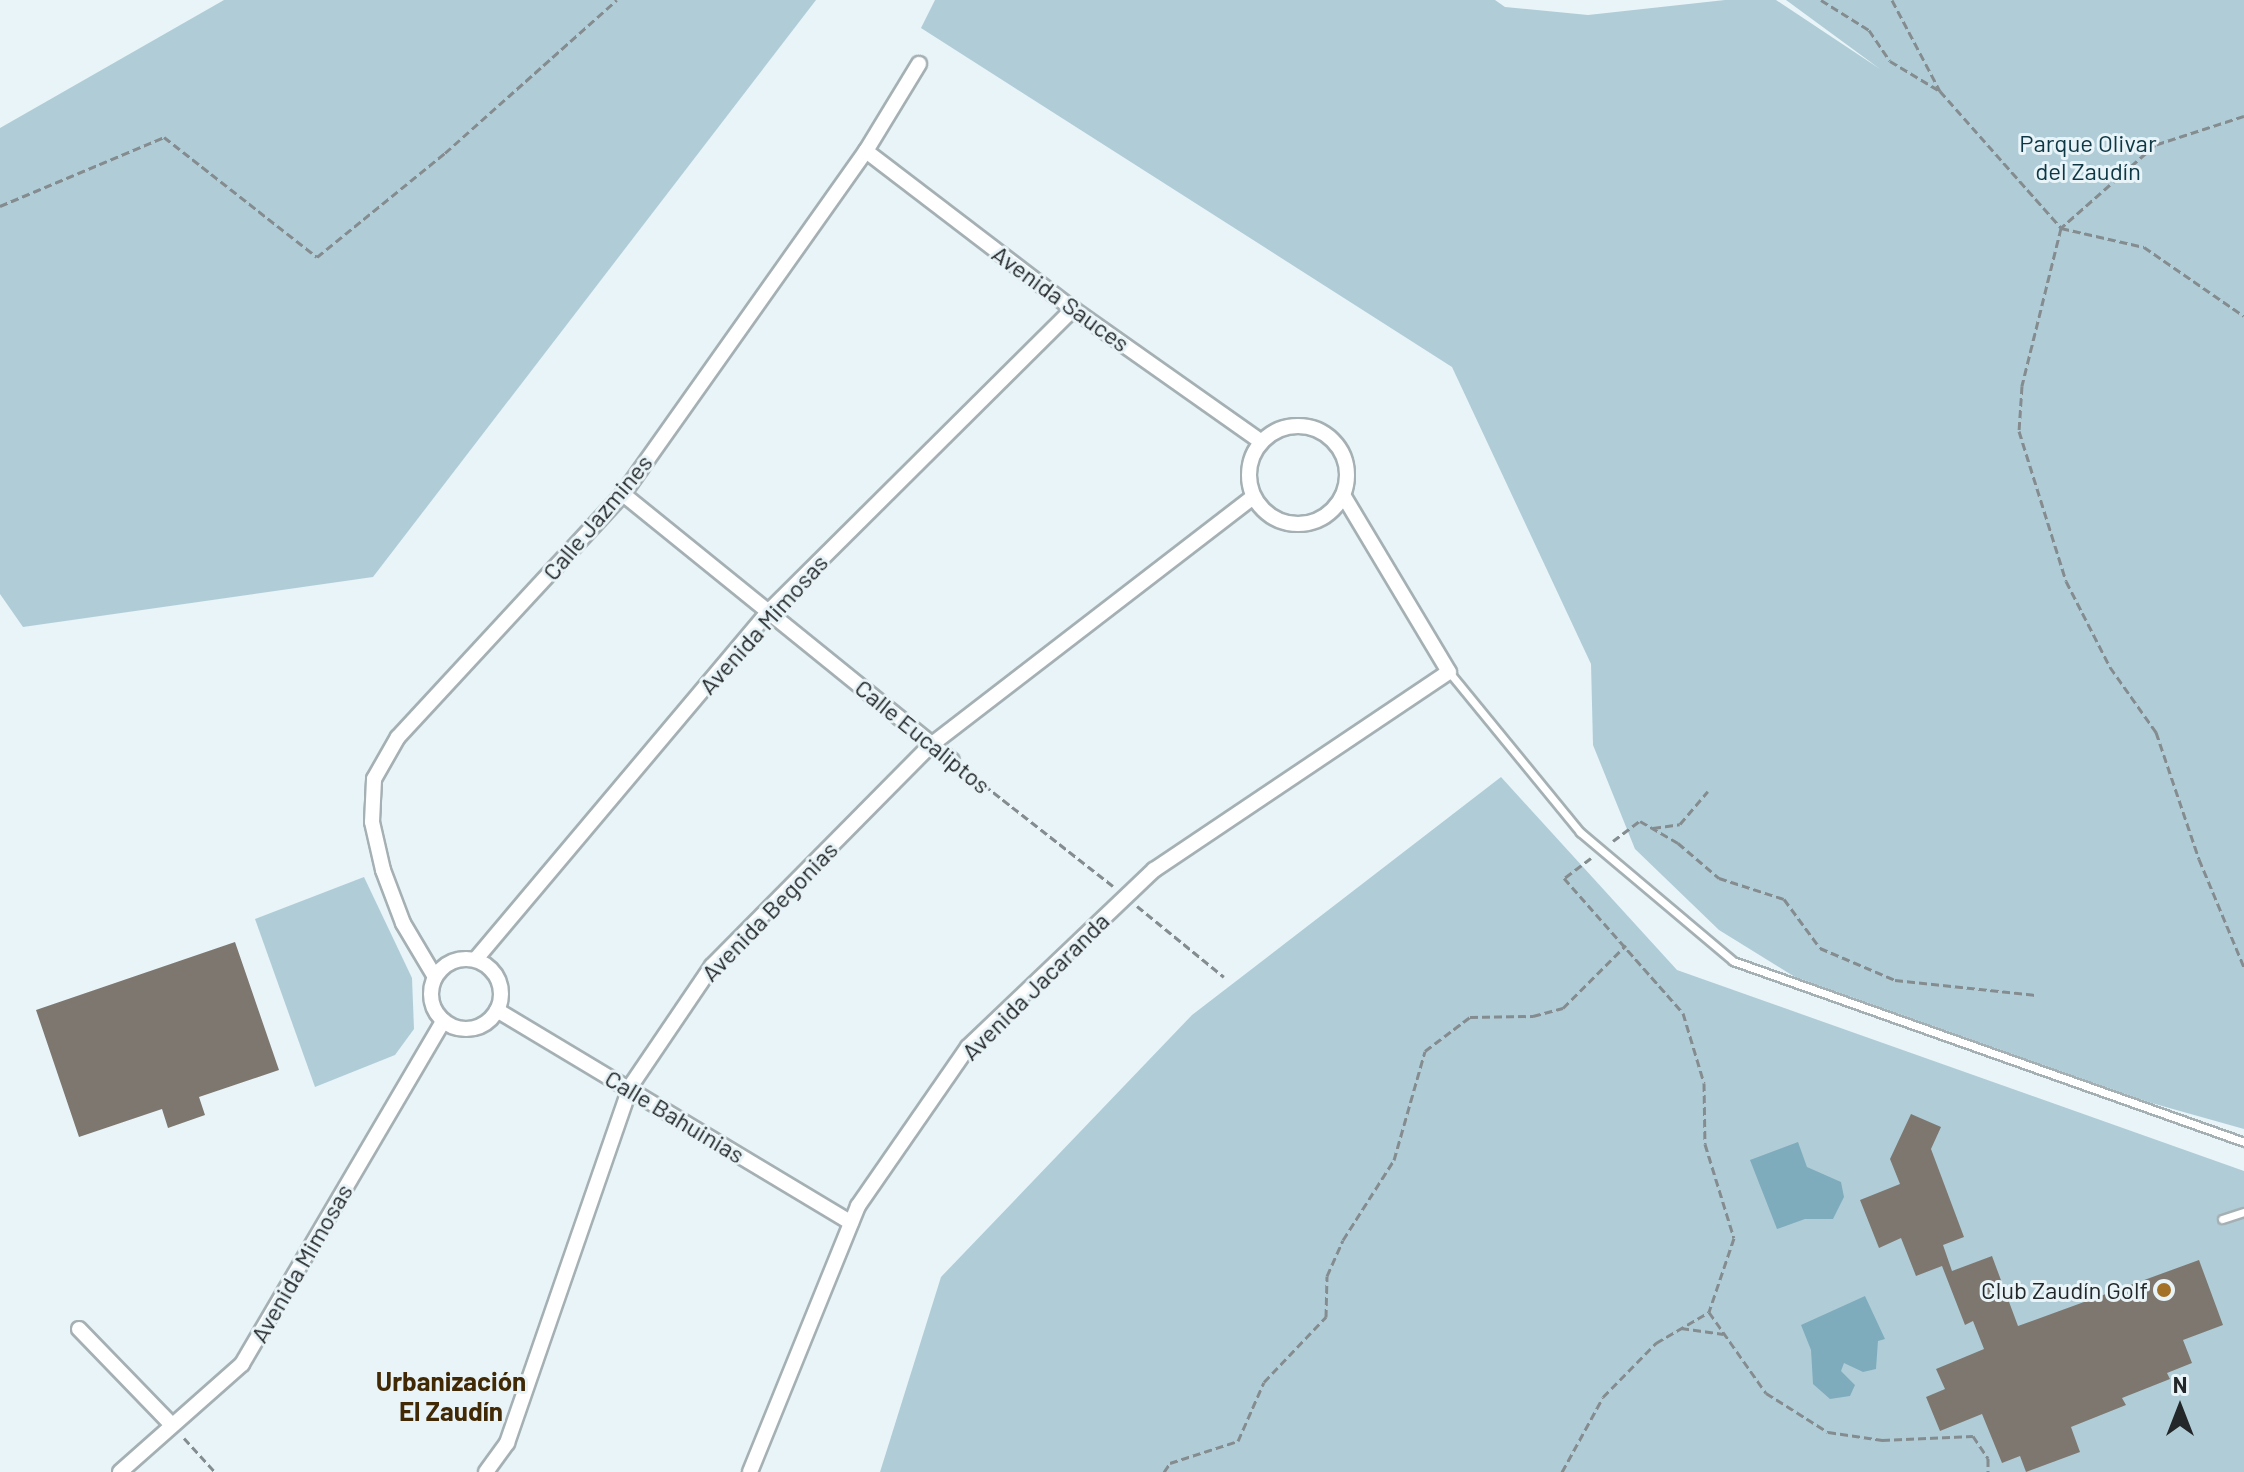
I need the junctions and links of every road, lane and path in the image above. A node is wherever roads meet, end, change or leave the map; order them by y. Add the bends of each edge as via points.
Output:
1 (617, 0) edge
2 (1821, 0) edge
3 (1892, 0) edge
4 (919, 64) dead end
5 (1940, 91) junction
6 (2244, 116) edge
7 (866, 151) junction
8 (0, 206) edge
9 (2061, 228) junction
10 (1073, 309) junction
11 (2244, 316) edge
12 (1260, 441) junction
13 (623, 494) junction
14 (1343, 495) junction
15 (1252, 498) junction
16 (769, 611) junction
17 (1449, 672) junction
18 (931, 745) junction
19 (952, 760) joint
20 (1708, 791) dead end
21 (1653, 828) junction
22 (1601, 850) junction
23 (1126, 896) junction
24 (1626, 945) junction
25 (476, 959) junction
26 (2244, 967) edge
27 (435, 977) junction
28 (1224, 977) dead end
29 (2036, 995) dead end
30 (497, 1010) junction
31 (443, 1021) junction
32 (630, 1087) junction
33 (2244, 1142) edge
34 (2244, 1212) edge
35 (2222, 1219) dead end
36 (851, 1223) junction
37 (1709, 1312) junction
38 (1681, 1328) junction
39 (79, 1329) dead end
40 (1724, 1334) junction
41 (171, 1424) junction
42 (120, 1472) edge
43 (215, 1472) edge
44 (486, 1472) edge
45 (750, 1472) edge
46 (1164, 1472) edge
47 (1562, 1472) edge
48 (1988, 1472) edge

1 - 8 path via 445,153 317,257 164,137
2 - 5 path via 1869,30 1890,61
3 - 5 path
4 - 7 street, Calle Jazmines
5 - 9 path
6 - 9 path via 2155,145
7 - 10 street, Avenida Sauces
7 - 13 street, Calle Jazmines
9 - 11 path via 2144,247
9 - 26 path via 2022,386 2019,431 2066,581 2110,667 2156,732 2199,859
10 - 12 street, Avenida Sauces
10 - 16 street, Avenida Mimosas
12 - 14 street via 1283,428 1300,426 1331,438 1346,461
12 - 15 street via 1249,466
13 - 16 street, Calle Eucaliptos
13 - 27 street, Calle Jazmines via 398,737 374,779 372,822 383,870 403,923
14 - 15 street via 1323,518 1307,524 1289,524
14 - 17 street
15 - 18 street, Avenida Begonias
16 - 18 street, Calle Eucaliptos
16 - 25 street, Avenida Mimosas
17 - 22 lane via 1580,832
17 - 23 street, Avenida Jacaranda via 1154,870
18 - 19 street, Calle Eucaliptos
18 - 32 street, Avenida Begonias via 712,966
19 - 23 path, Calle Eucaliptos
20 - 21 path via 1680,824
21 - 22 path via 1640,821
21 - 29 path via 1719,878 1784,899 1820,948 1895,980
22 - 24 path via 1564,878
22 - 33 lane via 1733,961
23 - 28 path, Calle Eucaliptos
23 - 36 street, Avenida Jacaranda via 968,1047
24 - 37 path via 1683,1013 1704,1083 1705,1144 1734,1238
24 - 46 path via 1563,1008 1533,1016 1470,1017 1425,1051 1394,1160 1327,1276 1326,1317 1264,1382 1238,1441 1170,1463
25 - 27 street via 451,962
25 - 30 street via 498,977 502,989
27 - 31 street via 431,1001
30 - 31 street via 474,1029
30 - 32 street, Calle Bahuinias
31 - 41 street, Avenida Mimosas via 242,1364
32 - 36 street, Calle Bahuinias
32 - 44 street, Avenida Begonias via 507,1443
34 - 35 lane
36 - 45 street, Avenida Jacaranda
37 - 38 path
37 - 40 path
38 - 40 path
38 - 47 path via 1656,1343 1603,1397
39 - 41 street
40 - 48 path via 1766,1393 1828,1432 1882,1440 1973,1436 1988,1458
41 - 42 street, Avenida Mimosas
41 - 43 path

